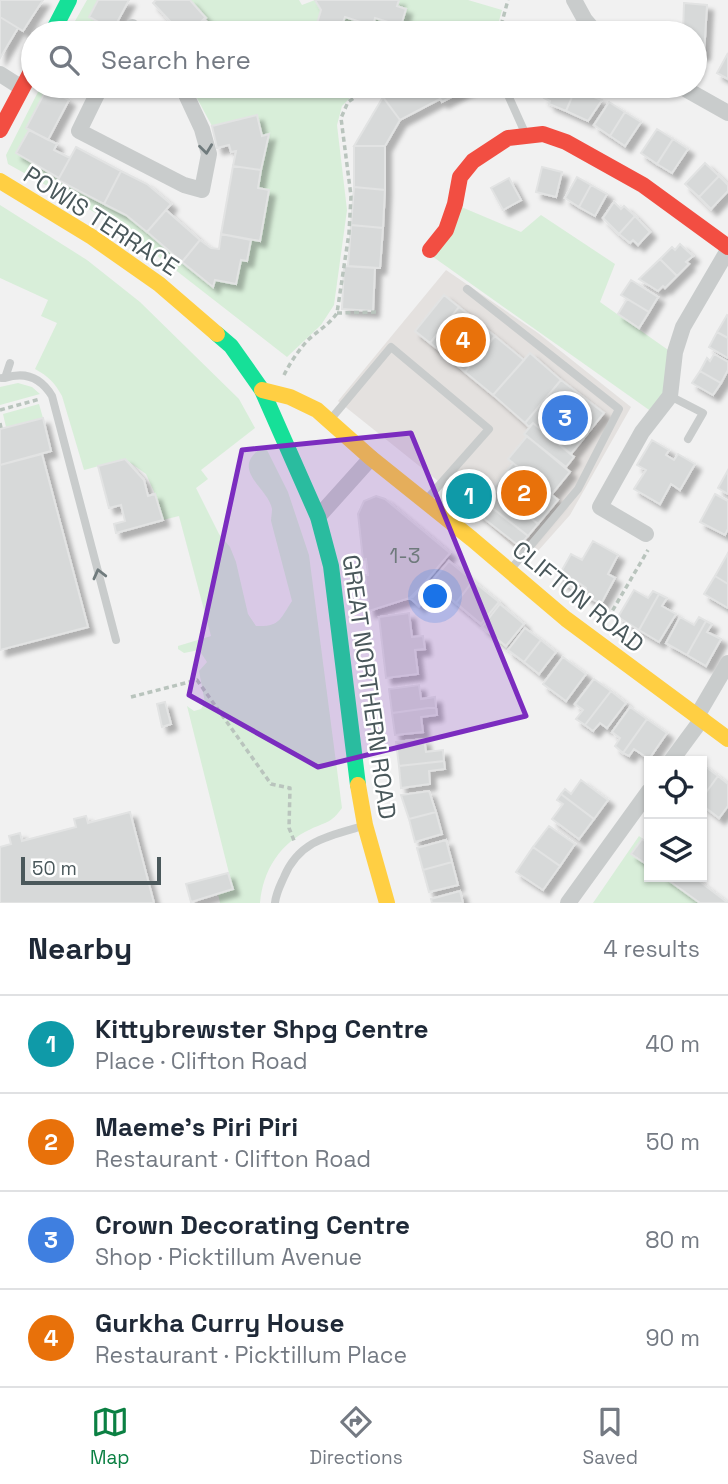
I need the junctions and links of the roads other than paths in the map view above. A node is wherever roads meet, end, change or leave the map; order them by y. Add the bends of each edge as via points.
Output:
1 (69, 0) edge
2 (573, 0) edge
3 (58, 21) edge
4 (586, 21) edge
5 (0, 75) edge
6 (21, 87) edge
7 (21, 90) edge
8 (95, 98) edge
9 (188, 98) edge
10 (509, 98) edge
11 (701, 98) edge
12 (728, 113) edge
13 (0, 130) edge
14 (526, 135) junction
15 (0, 181) edge
16 (728, 248) edge
17 (430, 250) dead end
18 (467, 289) dead end
19 (10, 363) dead end
20 (2, 378) edge
21 (269, 391) junction
22 (670, 396) junction
23 (330, 421) junction
24 (688, 439) dead end
25 (372, 458) junction
26 (424, 502) junction
27 (318, 517) junction
28 (646, 534) road end
29 (509, 572) junction
30 (116, 640) dead end
31 (728, 663) edge
32 (699, 717) junction
33 (728, 739) edge
34 (674, 756) edge
35 (644, 798) edge
36 (365, 825) junction
37 (275, 903) edge
38 (387, 903) edge
39 (568, 903) edge

1 - 3 street
2 - 4 street
5 - 6 street
7 - 13 street
9 -> 8 street via 209,154 202,190 79,131
10 - 14 lane
11 - 12 street
14 - 16 street via 543,134 566,142 643,185
14 - 17 street via 508,138 473,161 460,177 446,230
15 - 21 street, POWIS TERRACE via 159,284 230,346
16 - 22 street via 683,327
18 - 29 lane via 619,409 578,489
19 - 20 lane
30 -> 20 lane via 52,396 33,377
21 - 23 street, CLIFTON ROAD via 317,410
21 - 27 street, POWIS TERRACE
22 - 24 lane via 703,413
22 - 28 street via 642,432 600,507
23 - 25 street, CLIFTON ROAD
23 - 26 lane via 391,347 489,429
25 - 26 street, CLIFTON ROAD
25 - 27 street
26 - 29 street, CLIFTON ROAD
27 - 36 street, GREAT NORTHERN ROAD via 331,566
29 - 32 street, CLIFTON ROAD via 594,642
31 - 32 street
32 - 33 street, CLIFTON ROAD
32 - 34 street
35 - 39 street
36 - 37 lane via 323,837 299,852 290,861
36 - 38 street, GREAT NORTHERN ROAD

